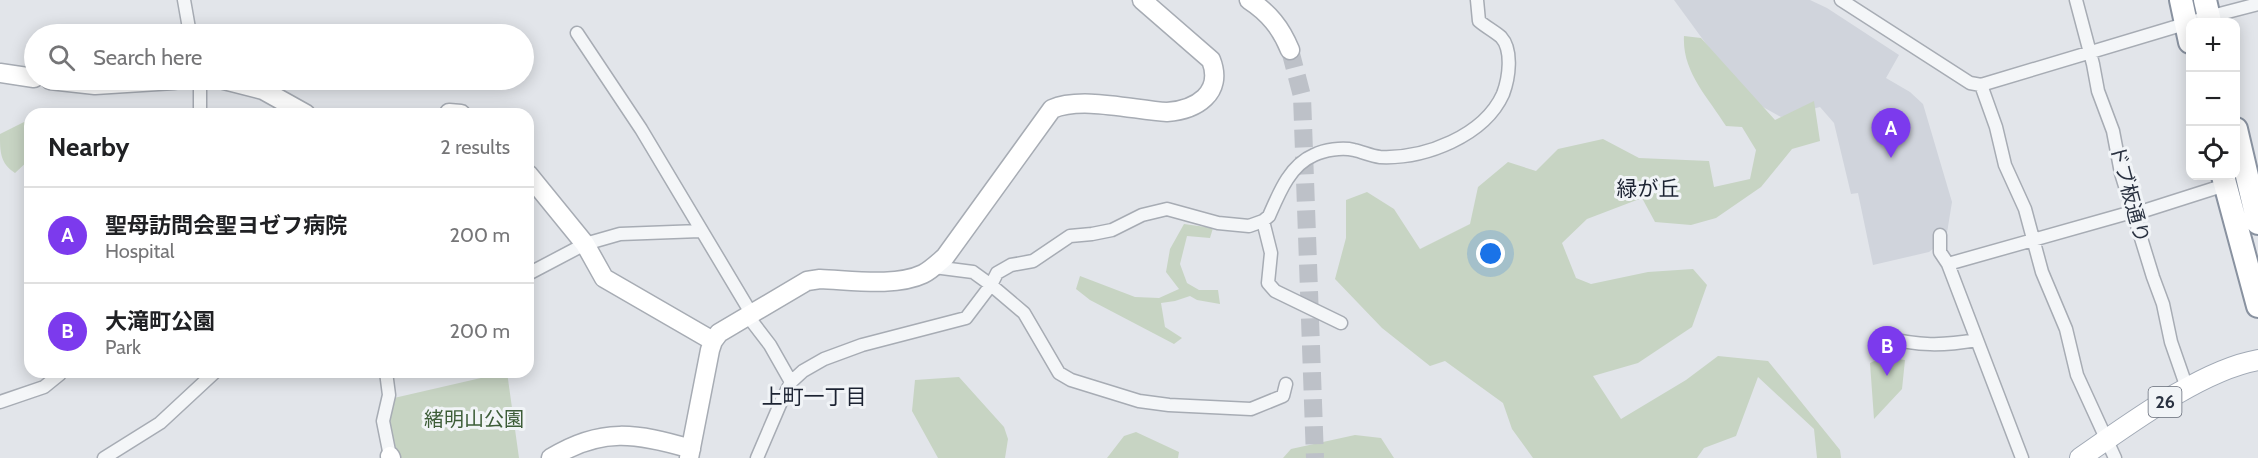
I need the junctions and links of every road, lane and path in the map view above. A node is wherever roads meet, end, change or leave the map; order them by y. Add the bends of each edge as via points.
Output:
1 (184, 0) edge
2 (1142, 0) edge
3 (1249, 0) edge
4 (1477, 0) edge
5 (1841, 0) edge
6 (2076, 0) edge
7 (2181, 0) edge
8 (2258, 4) edge
9 (2208, 13) edge
10 (188, 24) edge
11 (2186, 24) edge
12 (577, 33) dead end
13 (2186, 33) edge
14 (1290, 50) tunnel mouth
15 (2090, 52) junction
16 (0, 74) edge
17 (24, 77) edge
18 (1981, 85) junction
19 (200, 90) edge
20 (263, 90) edge
21 (200, 108) edge
22 (295, 108) edge
23 (2240, 142) edge
24 (2253, 177) edge
25 (2224, 180) edge
26 (534, 181) edge
27 (2134, 213) junction
28 (1263, 221) junction
29 (2258, 223) edge
30 (700, 231) junction
31 (1940, 235) dead end
32 (2032, 240) junction
33 (585, 244) junction
34 (1948, 264) junction
35 (934, 267) junction
36 (534, 271) edge
37 (991, 285) junction
38 (2258, 306) edge
39 (749, 314) junction
40 (1341, 323) dead end
41 (1883, 338) dead end
42 (1977, 340) junction
43 (713, 341) junction
44 (2258, 360) edge
45 (55, 378) edge
46 (209, 378) edge
47 (387, 378) edge
48 (791, 382) junction
49 (1286, 384) dead end
50 (2187, 388) junction
51 (0, 402) edge
52 (2105, 440) junction
53 (690, 454) edge
54 (558, 455) edge
55 (391, 457) edge
56 (104, 458) edge
57 (757, 458) edge
58 (2022, 458) edge
59 (2080, 458) edge
60 (2115, 458) edge

1 - 10 street
2 - 35 street via 1211,60 1215,81 1210,92 1181,111 1077,102 1052,109
3 - 14 street via 1263,9 1281,30
4 - 28 street via 1479,21 1500,36 1508,54 1506,85 1496,108 1482,123 1444,145 1398,156 1379,157 1346,149 1311,156 1294,169
5 - 18 street via 1970,83
6 - 15 street, ドブ板通り
7 - 11 highway
8 - 9 street
12 - 30 street
13 - 15 street
15 - 18 street
15 - 27 street, ドブ板通り
16 - 17 street
18 - 32 street via 2005,165 2025,209
19 - 21 street
20 - 22 street
23 - 24 highway
24 - 29 highway
25 - 27 street
25 - 38 highway
26 - 33 street
27 - 32 street
27 - 50 street, ドブ板通り
28 - 37 street via 1249,225 1218,223 1167,209 1142,215 1112,230 1070,236 1033,261 1011,265 997,273
28 - 40 street via 1271,253 1268,284
30 - 33 street via 620,234
30 - 39 street
31 - 34 street via 1940,252
32 - 34 street
32 - 52 street via 2066,329 2077,375
33 - 36 street
33 - 43 street via 604,278
34 - 42 street
35 - 37 street via 973,272
35 - 39 street via 904,280 807,281
37 - 48 street via 966,318 862,345 824,359
37 - 49 street via 1024,313 1059,373 1071,380 1139,401 1251,409 1283,396
39 - 43 street
39 - 48 street
41 - 42 street via 1944,345
42 - 58 street
43 - 53 street
44 - 50 main road, 26
45 - 51 street via 44,387
46 - 56 street via 160,423
47 - 55 street via 389,395 383,421
48 - 57 street
50 - 52 main road, 26
52 - 59 main road, 26
52 - 60 street
53 - 54 street via 656,439 617,435

